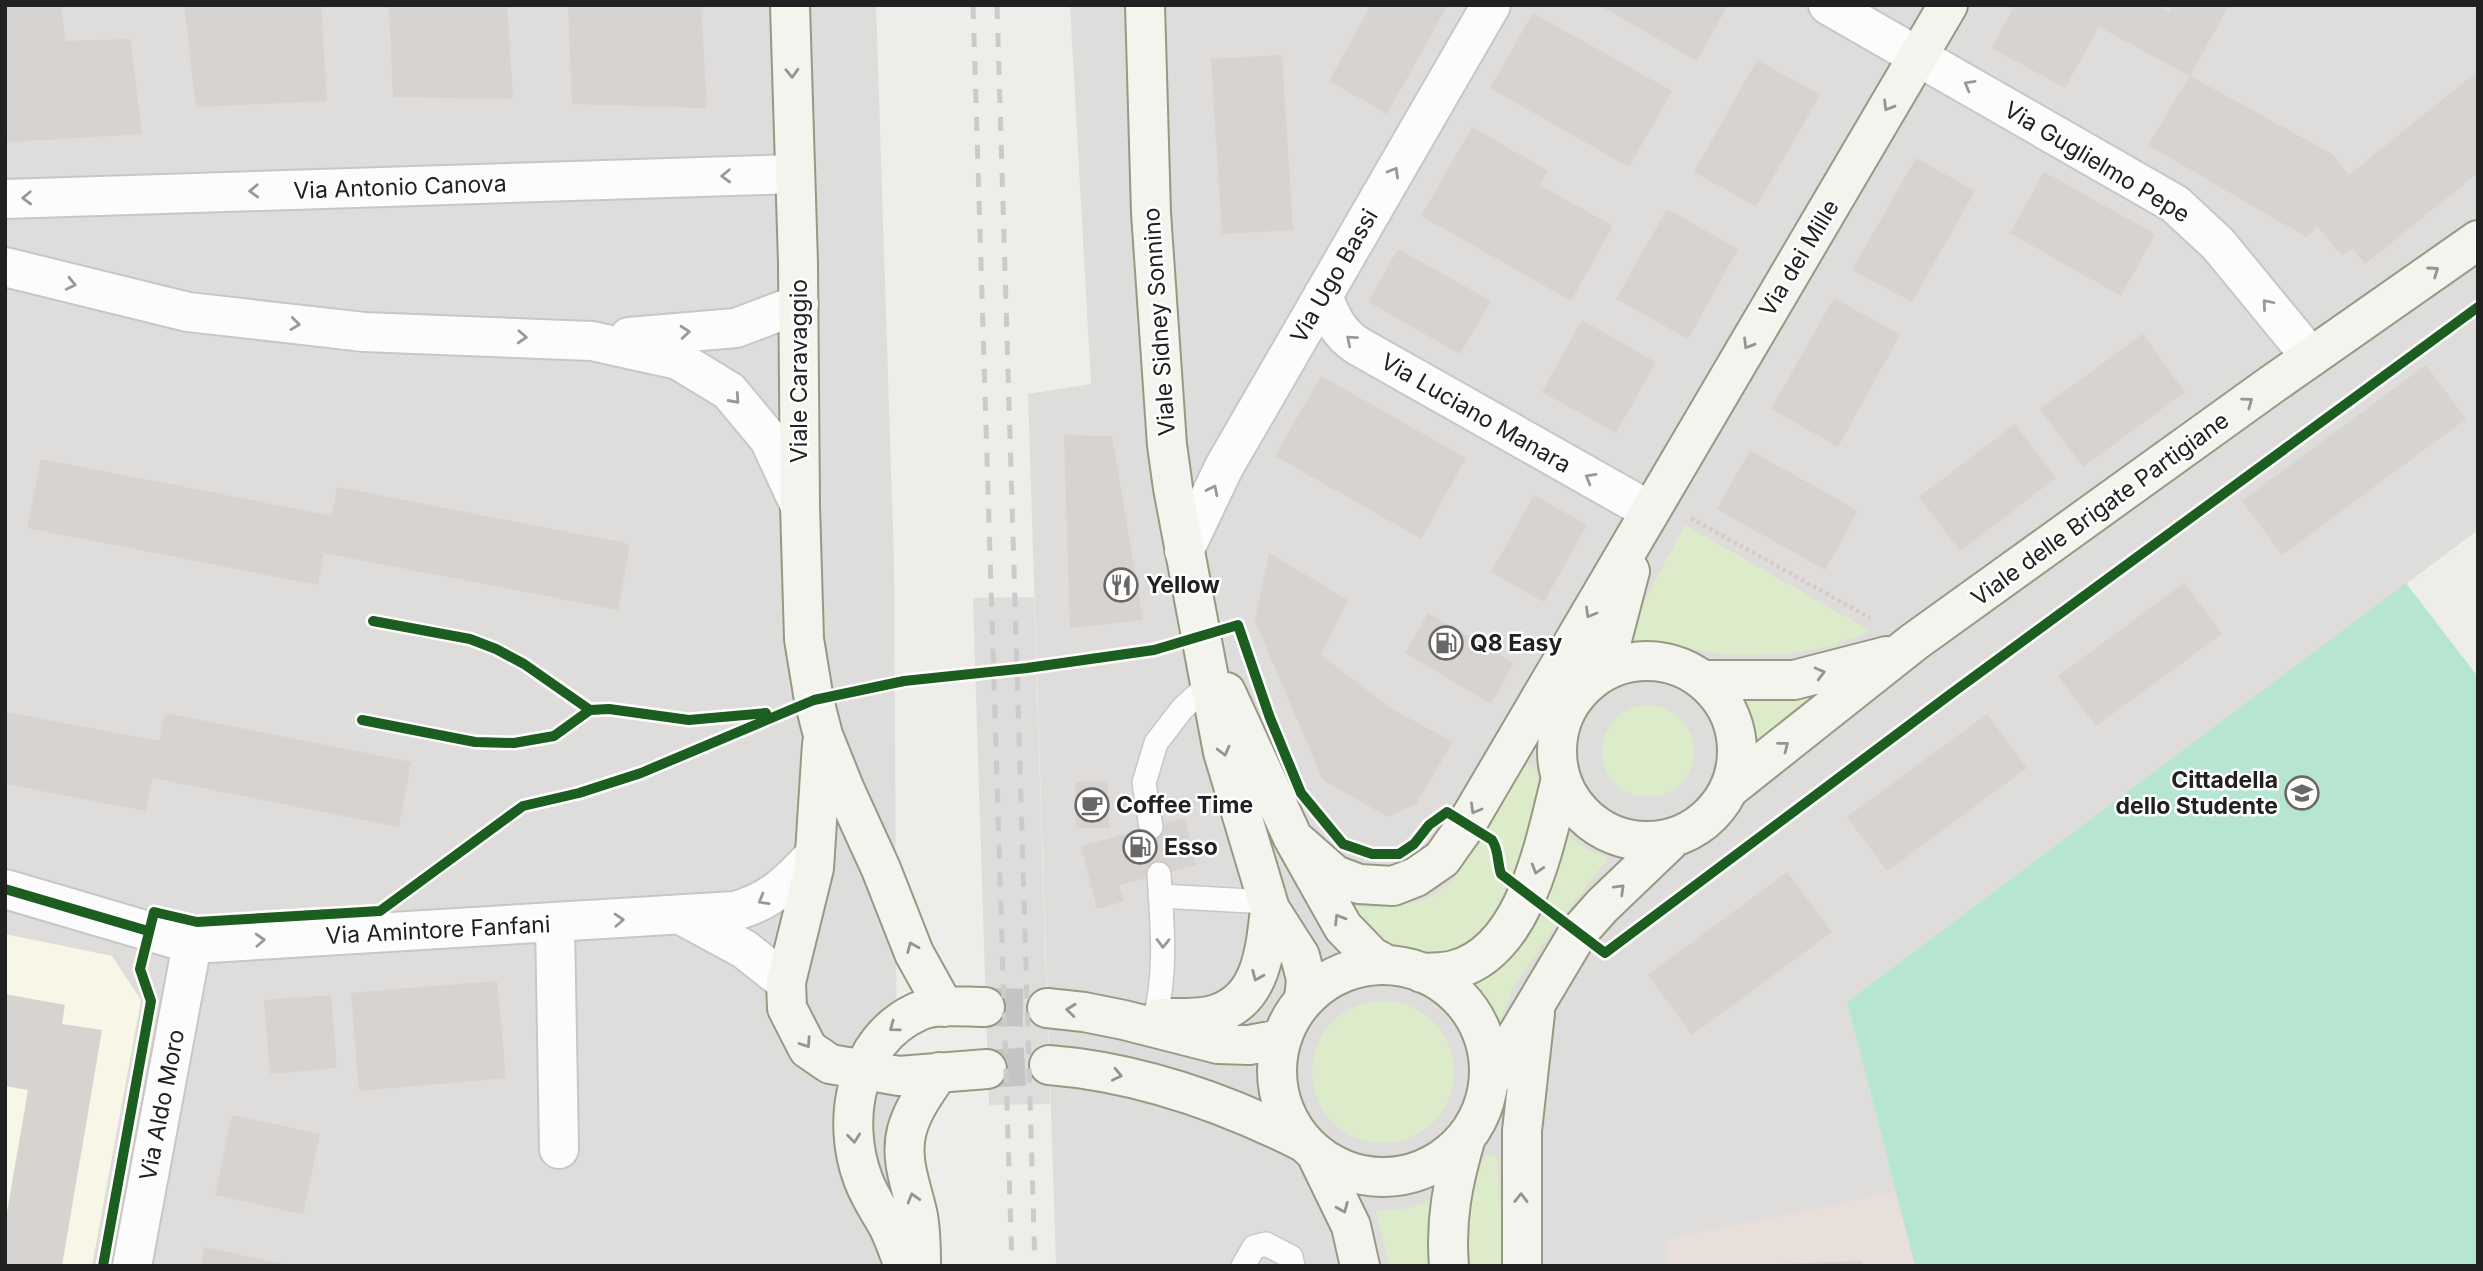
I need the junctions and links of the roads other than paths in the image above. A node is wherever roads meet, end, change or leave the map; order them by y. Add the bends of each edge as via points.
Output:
1 (790, 5) edge
2 (1145, 5) edge
3 (1491, 5) edge
4 (1828, 5) edge
5 (1948, 5) edge
6 (1918, 56) junction
7 (795, 174) junction
8 (5, 199) edge
9 (2478, 240) edge
10 (5, 267) edge
11 (1323, 295) junction
12 (799, 304) junction
13 (592, 341) junction
14 (2311, 357) junction
15 (800, 506) junction
16 (1650, 511) junction
17 (1184, 551) junction
18 (1201, 636) junction
19 (1908, 647) junction
20 (1599, 674) junction
21 (1704, 680) junction
22 (1210, 683) junction
23 (823, 735) junction
24 (1561, 779) junction
25 (1730, 788) junction
26 (1151, 827) dead end
27 (1293, 838) junction
28 (1673, 838) junction
29 (814, 856) junction
30 (5, 890) edge
31 (1269, 906) junction
32 (683, 916) junction
33 (555, 923) junction
34 (192, 944) junction
35 (1404, 969) junction
36 (786, 982) junction
37 (1304, 999) junction
38 (1536, 1003) junction
39 (944, 1007) junction
40 (985, 1007) tunnel mouth
41 (1047, 1008) tunnel mouth
42 (1140, 1019) junction
43 (1281, 1039) junction
44 (1049, 1065) tunnel mouth
45 (988, 1069) tunnel mouth
46 (862, 1070) junction
47 (939, 1072) junction
48 (1488, 1084) junction
49 (1466, 1137) junction
50 (1310, 1148) junction
51 (559, 1149) dead end
52 (132, 1266) edge
53 (904, 1266) edge
54 (921, 1266) edge
55 (1243, 1266) edge
56 (1293, 1266) edge
57 (1360, 1266) edge
58 (1449, 1266) edge
59 (1522, 1266) edge

1 -> 7 main road, Viale Caravaggio
2 - 17 main road, Viale Sidney Sonnino via 1151,213 1167,445
11 -> 3 street, Via Ugo Bassi
4 - 6 street, Via Guglielmo Pepe
5 - 6 main road, Via dei Mille
14 -> 6 street, Via Guglielmo Pepe via 2218,244 2175,204
6 -> 16 main road, Via dei Mille
7 -> 8 street, Via Antonio Canova
7 - 12 main road, Viale Caravaggio
14 -> 9 main road, Viale delle Brigate Partigiane
10 -> 13 street via 188,312 364,332
16 -> 11 street, Via Luciano Manara via 1345,338
17 -> 11 street, Via Ugo Bassi via 1224,467
13 -> 12 street via 736,328
12 - 15 main road, Viale Caravaggio
13 -> 15 street via 678,360 729,391 769,439
19 -> 14 main road, Viale delle Brigate Partigiane
15 - 23 main road, Viale Caravaggio via 804,639
16 - 20 main road, Via dei Mille
16 -> 27 main road via 1466,825 1441,859 1393,886 1359,884 1335,875
17 - 18 main road, Viale Sidney Sonnino
18 - 22 main road, Viale Sidney Sonnino
18 - 27 main road, Viale Sidney Sonnino
21 -> 19 main road via 1794,680
25 -> 19 main road, Viale delle Brigate Partigiane
20 - 21 main road via 1641,661 1664,662
20 - 24 main road via 1581,689 1563,720 1556,755
21 - 25 main road via 1724,702 1736,730 1738,759
22 - 26 lane via 1156,743 1144,783
22 -> 31 main road, Viale Sidney Sonnino via 1223,752
23 - 29 main road, Viale Caravaggio
39 -> 23 main road, Viale Caravaggio via 914,953
24 - 28 main road via 1574,804 1593,824 1618,836 1645,841
24 -> 35 main road via 1535,876 1500,938 1482,956 1455,970
25 - 28 main road via 1716,810 1697,827
35 -> 27 main road, Viale Sidney Sonnino via 1371,956 1343,927
38 -> 28 main road via 1578,933
29 -> 32 street, Via Amintore Fanfani via 783,888 759,904
29 - 36 main road, Viale Caravaggio
30 - 34 street, Via Amintore Fanfani
31 - 37 main road, Viale Sidney Sonnino via 1300,956 1306,979
31 -> 42 main road via 1260,971 1239,1002 1208,1016
31 -> 42 lane via 1160,885 1164,938 1160,1000
33 -> 32 street, Via Amintore Fanfani
32 - 36 street via 744,949
34 -> 33 street, Via Amintore Fanfani
33 - 51 street
34 - 52 street, Via Aldo Moro
35 - 37 main road via 1369,966 1342,973
35 - 48 main road via 1442,983 1474,1017 1489,1060
36 -> 46 main road, Viale Caravaggio via 787,1008 808,1049 830,1065
37 - 43 main road
38 - 48 main road
59 -> 38 main road via 1522,1131
39 - 40 main road
39 -> 46 main road via 918,1011 898,1023 883,1035
42 -> 41 main road
42 - 43 main road via 1218,1044
43 - 50 main road via 1277,1083 1282,1105
44 -> 50 main road via 1146,1082 1261,1121
45 - 47 main road, Viale Caravaggio
46 - 47 main road, Viale Caravaggio via 899,1076
46 -> 53 main road via 853,1125 856,1153 867,1189
54 -> 47 main road via 921,1237 904,1154 915,1110
48 - 49 main road via 1477,1121
49 - 50 main road via 1429,1166 1406,1175 1382,1177 1336,1166
49 - 58 main road via 1447,1217
50 -> 57 main road via 1351,1226
55 - 56 lane via 1254,1247 1266,1244 1291,1257

